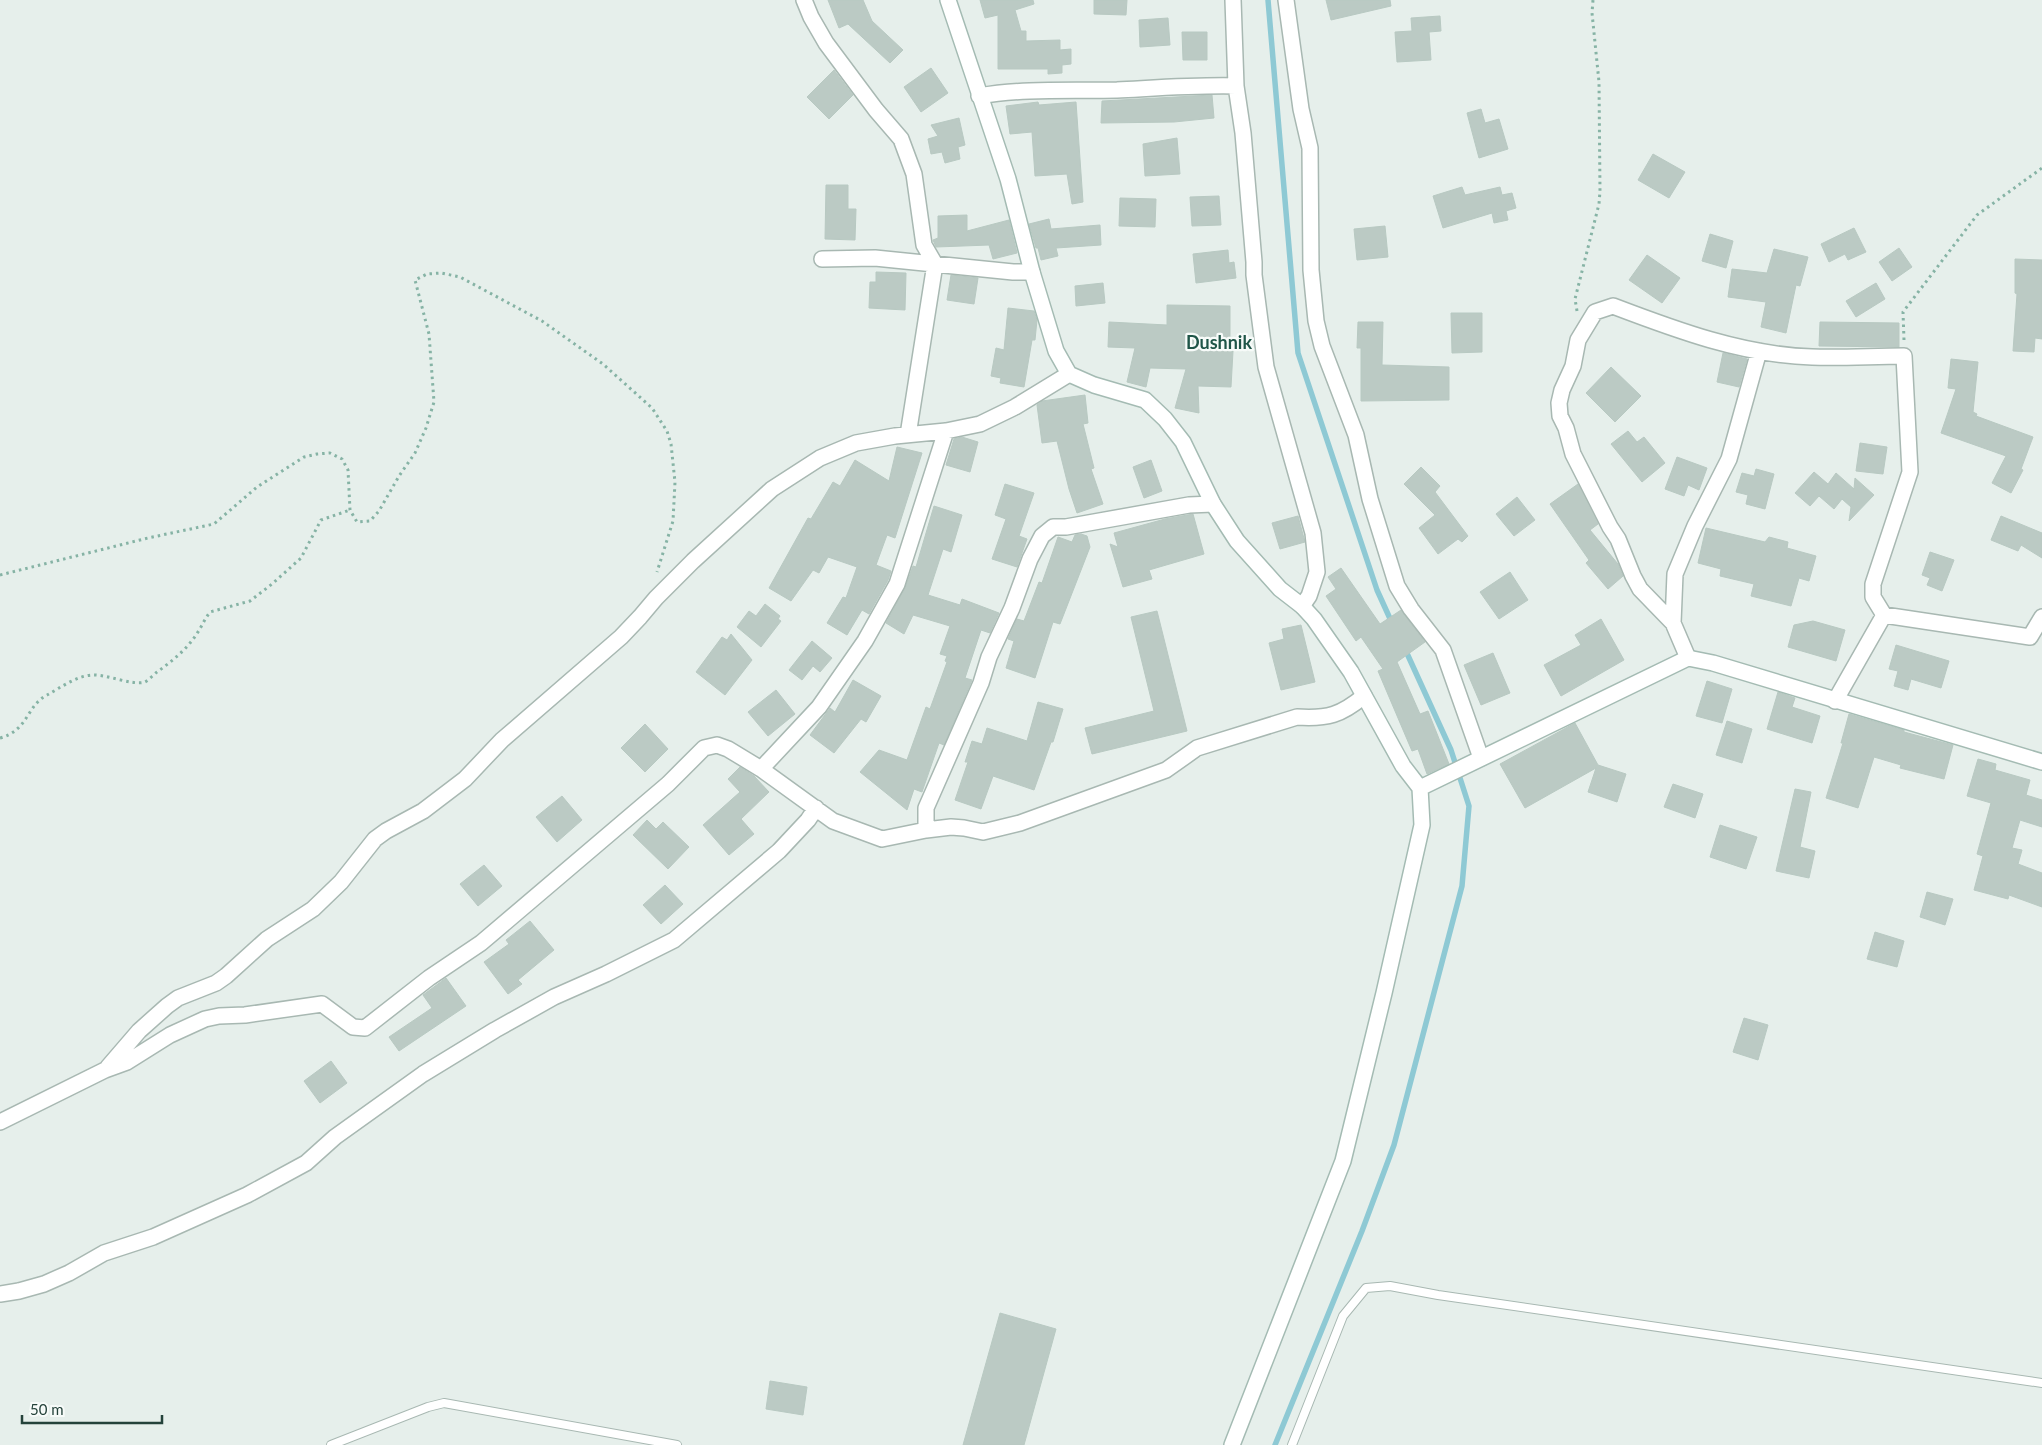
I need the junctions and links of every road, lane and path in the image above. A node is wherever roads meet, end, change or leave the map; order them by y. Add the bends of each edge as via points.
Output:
1 (804, 0) edge
2 (948, 0) edge
3 (1233, 0) edge
4 (1286, 0) edge
5 (1593, 0) edge
6 (1236, 86) junction
7 (979, 96) junction
8 (2042, 168) edge
9 (822, 259) dead end
10 (935, 264) junction
11 (1032, 272) junction
12 (1577, 313) dead end
13 (1759, 351) junction
14 (1904, 356) junction
15 (1068, 374) junction
16 (946, 431) junction
17 (908, 435) junction
18 (1213, 504) junction
19 (350, 510) junction
20 (0, 575) edge
21 (655, 575) dead end
22 (1302, 606) junction
23 (1884, 614) junction
24 (2042, 617) edge
25 (1673, 623) junction
26 (1688, 658) junction
27 (1364, 696) junction
28 (1835, 701) junction
29 (0, 738) edge
30 (1475, 761) junction
31 (2042, 762) edge
32 (761, 769) junction
33 (1420, 788) junction
34 (816, 808) junction
35 (926, 830) junction
36 (105, 1070) junction
37 (0, 1122) edge
38 (0, 1294) edge
39 (2042, 1383) edge
40 (331, 1445) edge
41 (678, 1445) edge
42 (1232, 1445) edge
43 (1292, 1445) edge

1 - 10 street via 826,43 901,139 914,174 924,245
2 - 7 street
3 - 6 street
4 - 30 street via 1301,109 1310,148 1311,270 1322,346 1356,435 1370,499 1397,586 1410,609 1443,650
5 - 12 path via 1599,82 1600,191 1575,300
6 - 7 street via 1007,91
6 - 22 street via 1262,342 1269,379 1313,533 1317,572
7 - 11 street via 1008,179
8 - 14 path via 1977,215 1903,312
9 - 10 street via 875,258
10 - 11 street
10 - 17 street
11 - 15 street via 1056,351
13 - 14 street via 1811,357
13 - 25 street via 1729,459 1675,574
13 - 25 street via 1678,331 1612,306 1595,312 1590,319 1578,340 1574,366 1562,390 1560,416 1573,454 1618,539 1640,589
14 - 23 street via 1910,472 1873,584 1873,597
15 - 16 street via 992,419
15 - 18 street via 1145,400 1183,442
16 - 17 street
16 - 32 street via 896,584 866,641 819,707
17 - 36 street via 843,448 820,458 772,489 656,598 621,637 502,740 465,779 423,811 376,839 341,882 313,909 267,939 221,980 167,1006 139,1031
18 - 22 street via 1237,541 1280,589
18 - 35 street via 1053,527 1042,536 926,808
19 - 20 path via 348,470 342,459 330,453 317,454 304,457 257,487 214,524
19 - 21 path via 357,522 370,521 415,453 426,428 434,402 433,381 428,334 415,280 441,272 460,277 542,321 603,364 644,399 661,419 671,444 675,469 675,509
19 - 29 path via 321,520 301,558 261,593 250,601 210,612 187,645 145,682 99,675 80,677 44,696 19,728
22 - 27 street via 1340,656
23 - 24 street via 2030,637
23 - 28 street
25 - 26 street
26 - 28 street
26 - 30 street
27 - 33 street via 1403,766
27 - 35 street via 1347,710 1310,718 1297,717 1198,748 1166,770 1020,823 983,832 964,828
28 - 31 street
30 - 33 street
32 - 34 street
32 - 36 street via 728,748 717,745 704,748 668,784 481,943 429,978 366,1028 352,1027 322,1004 219,1016 170,1035 138,1056
33 - 42 street via 1422,826 1343,1161
34 - 35 street via 833,820 882,839
34 - 38 street via 779,851 674,940 554,997 487,1034 423,1074 335,1137 306,1163 247,1195 153,1237 104,1253 44,1284
36 - 37 street
39 - 43 lane via 1390,1286 1366,1288 1343,1316
40 - 41 lane via 444,1403

